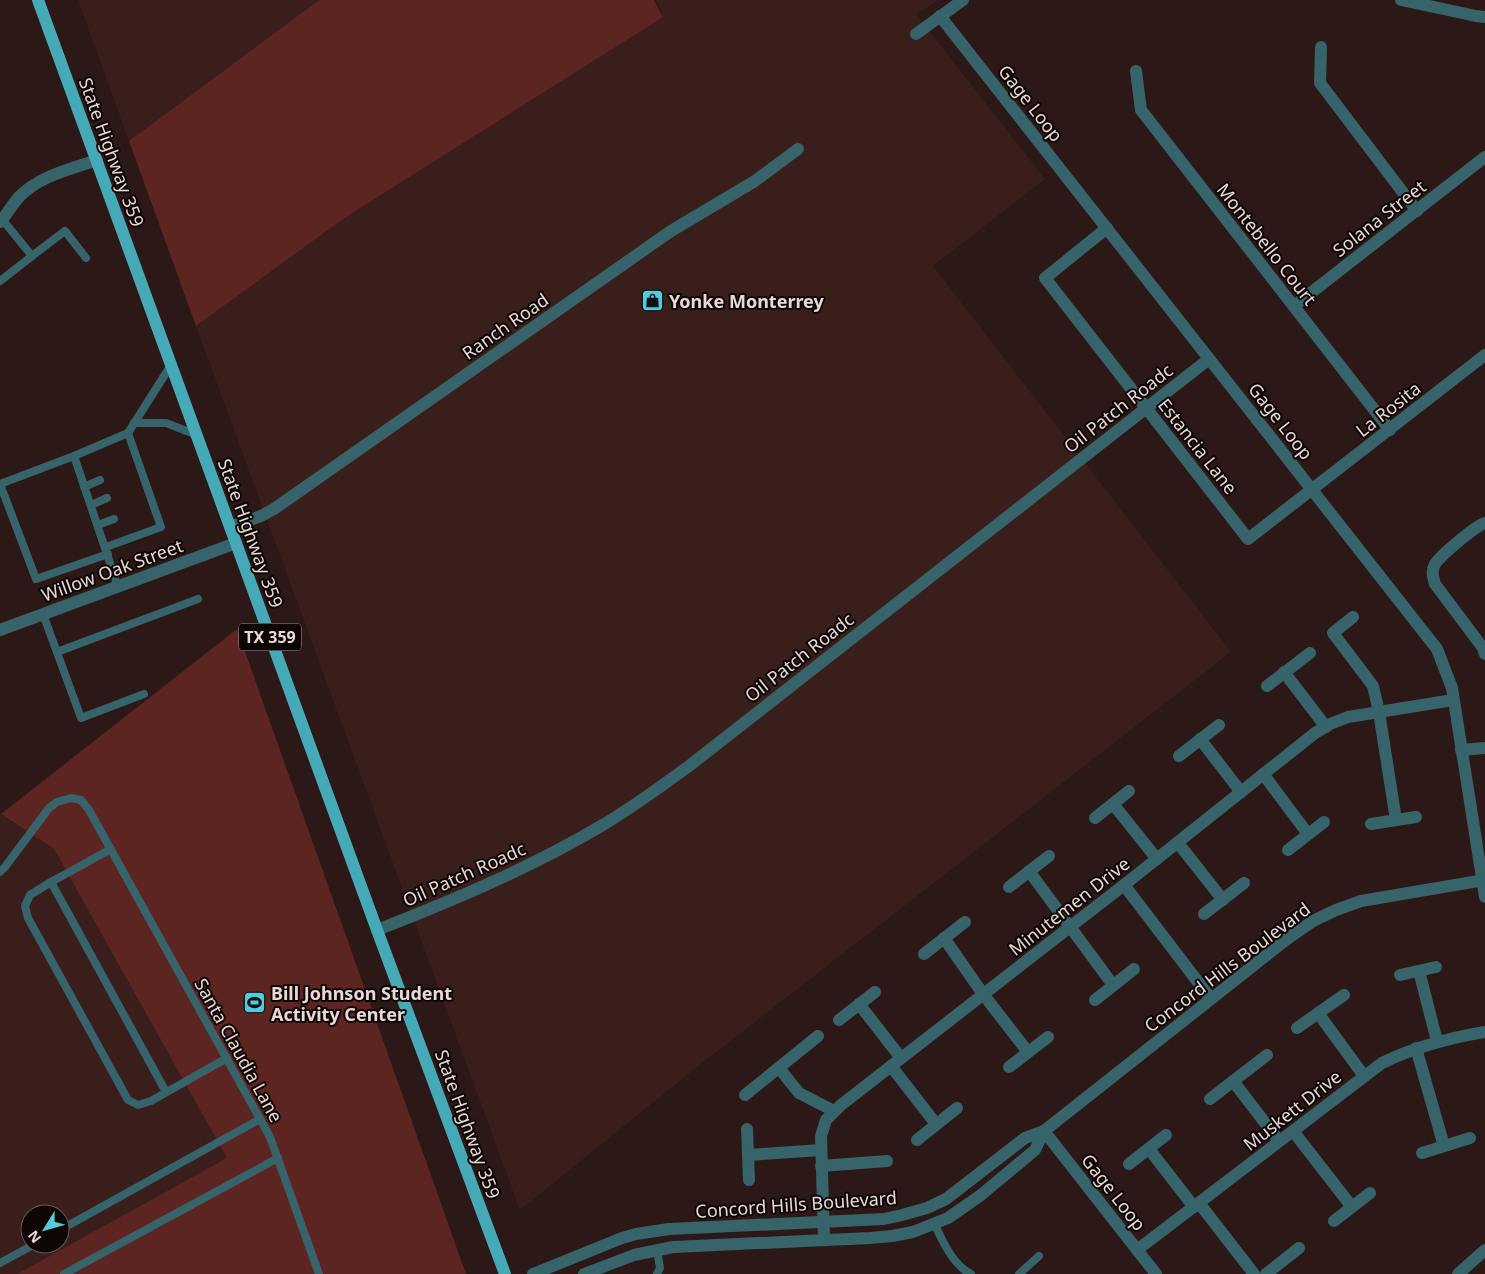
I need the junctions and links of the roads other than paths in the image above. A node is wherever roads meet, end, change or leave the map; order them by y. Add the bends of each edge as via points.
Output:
1 (38, 0) edge
2 (963, 0) edge
3 (1401, 0) edge
4 (940, 16) junction
5 (1485, 17) edge
6 (916, 34) dead end
7 (1321, 46) dead end
8 (1136, 71) dead end
9 (798, 149) dead end
10 (1485, 157) edge
11 (96, 160) junction
12 (1416, 211) junction
13 (1, 220) edge
14 (1107, 228) junction
15 (32, 256) junction
16 (86, 258) dead end
17 (0, 281) edge
18 (1294, 306) junction
19 (1485, 355) edge
20 (1209, 358) junction
21 (172, 365) junction
22 (1146, 408) junction
23 (134, 423) junction
24 (1390, 430) junction
25 (128, 433) junction
26 (197, 435) junction
27 (74, 456) junction
28 (139, 464) junction
29 (130, 468) dead end
30 (100, 480) dead end
31 (146, 483) junction
32 (84, 487) junction
33 (137, 487) dead end
34 (1312, 490) junction
35 (106, 498) dead end
36 (153, 504) junction
37 (91, 505) junction
38 (145, 507) dead end
39 (114, 519) dead end
40 (1485, 523) edge
41 (98, 526) junction
42 (230, 527) junction
43 (236, 543) junction
44 (107, 551) junction
45 (118, 587) junction
46 (198, 599) dead end
47 (43, 614) junction
48 (1353, 617) dead end
49 (0, 630) edge
50 (57, 652) junction
51 (1310, 653) dead end
52 (1485, 654) edge
53 (1284, 672) junction
54 (1267, 686) dead end
55 (144, 694) dead end
56 (1453, 700) junction
57 (1379, 712) junction
58 (1219, 725) dead end
59 (1326, 727) junction
60 (1200, 739) junction
61 (1485, 748) edge
62 (1461, 750) junction
63 (1179, 756) dead end
64 (1264, 774) junction
65 (1129, 790) dead end
66 (1241, 792) junction
67 (1113, 804) junction
68 (1416, 817) dead end
69 (1095, 818) dead end
70 (1396, 820) junction
71 (1324, 822) dead end
72 (1371, 824) dead end
73 (1308, 834) junction
74 (1178, 843) junction
75 (111, 850) junction
76 (1288, 850) dead end
77 (1049, 856) dead end
78 (1157, 859) junction
79 (0, 872) edge
80 (1029, 872) junction
81 (1484, 881) edge
82 (51, 882) junction
83 (1244, 883) dead end
84 (1124, 885) junction
85 (1009, 887) dead end
86 (1485, 898) edge
87 (1223, 900) junction
88 (1204, 914) dead end
89 (965, 922) dead end
90 (1071, 926) junction
91 (377, 930) junction
92 (944, 938) junction
93 (924, 954) dead end
94 (1436, 967) dead end
95 (1134, 969) dead end
96 (1419, 971) junction
97 (1400, 975) dead end
98 (1113, 985) junction
99 (875, 992) dead end
100 (983, 994) junction
101 (1344, 995) dead end
102 (1211, 999) junction
103 (1095, 1000) dead end
104 (859, 1004) junction
105 (1318, 1013) junction
106 (839, 1020) dead end
107 (1297, 1028) dead end
108 (1485, 1032) edge
109 (818, 1036) dead end
110 (1048, 1037) dead end
111 (1437, 1041) junction
112 (1416, 1048) junction
113 (1028, 1052) junction
114 (1267, 1055) dead end
115 (227, 1058) junction
116 (896, 1062) junction
117 (1009, 1067) dead end
118 (779, 1068) junction
119 (1364, 1076) junction
120 (1233, 1081) junction
121 (166, 1092) junction
122 (745, 1095) dead end
123 (1210, 1099) dead end
124 (957, 1108) dead end
125 (834, 1111) junction
126 (260, 1119) junction
127 (936, 1124) junction
128 (747, 1129) dead end
129 (1044, 1131) junction
130 (1292, 1131) junction
131 (1166, 1135) dead end
132 (1470, 1138) dead end
133 (917, 1140) dead end
134 (1279, 1141) junction
135 (1444, 1146) junction
136 (1149, 1149) junction
137 (821, 1150) junction
138 (1422, 1153) dead end
139 (748, 1155) junction
140 (278, 1158) junction
141 (887, 1161) dead end
142 (1129, 1164) dead end
143 (821, 1166) junction
144 (749, 1180) dead end
145 (1370, 1194) dead end
146 (1197, 1205) junction
147 (1352, 1207) junction
148 (927, 1208) junction
149 (1334, 1221) dead end
150 (824, 1222) junction
151 (70, 1224) edge
152 (934, 1225) junction
153 (652, 1231) junction
154 (824, 1239) junction
155 (1299, 1248) dead end
156 (657, 1250) junction
157 (1137, 1250) junction
158 (1485, 1250) edge
159 (20, 1252) edge
160 (1039, 1256) dead end
161 (0, 1263) edge
162 (64, 1274) edge
163 (319, 1274) edge
164 (505, 1274) edge
165 (532, 1274) edge
166 (584, 1274) edge
167 (657, 1274) edge
168 (971, 1274) edge
169 (1019, 1274) edge
170 (1156, 1274) edge
171 (1254, 1274) edge
172 (1266, 1274) edge
173 (1458, 1274) edge

1 - 11 main road, State Highway 359 / TX 359
2 - 4 street
3 - 5 street
4 - 6 street
4 - 14 street, Gage Loop
7 - 12 street via 1320,83
8 - 18 street, Montebello Court via 1140,110
9 - 42 street, Ranch Road via 755,182 671,231 274,509
10 - 12 street, Solana Street
11 - 13 street via 59,173 28,189
11 - 21 main road, State Highway 359 / TX 359
12 - 18 street, Solana Street
13 - 15 lane
14 - 20 street, Gage Loop
14 - 22 street, Estancia Lane via 1045,278
15 - 16 lane via 65,231
15 - 17 lane
18 - 24 street, Montebello Court
19 - 24 street, La Rosita
20 - 22 street, Oil Patch Roadc
20 - 34 street, Gage Loop
21 - 23 lane
21 - 26 main road, State Highway 359 / TX 359
22 - 34 street, Estancia Lane via 1248,539
22 - 91 street, Oil Patch Roadc via 689,766 638,802 566,846 489,885
23 - 25 lane
23 - 26 lane via 166,422
24 - 34 street, La Rosita
25 - 27 lane
25 - 28 lane
26 - 42 main road, State Highway 359 / TX 359
27 - 32 lane
27 - 44 lane via 0,484 36,579
28 - 29 lane
28 - 31 lane
30 - 32 lane
31 - 33 lane
31 - 36 lane
32 - 37 lane
34 - 56 street, Gage Loop via 1437,648
35 - 37 lane
36 - 38 lane
36 - 44 lane via 161,527
37 - 41 lane
39 - 41 lane
40 - 52 street via 1462,538 1435,564 1432,576
41 - 44 lane
42 - 43 main road, State Highway 359 / TX 359
43 - 45 street, Willow Oak Street
43 - 91 main road, State Highway 359 / TX 359
44 - 45 lane
45 - 47 street, Willow Oak Street
46 - 50 lane
47 - 49 street, Willow Oak Street
47 - 50 lane
48 - 57 street via 1333,633 1373,686
50 - 55 lane via 80,718
51 - 53 street
53 - 54 street
53 - 59 street
56 - 57 street, Minutemen Drive
56 - 62 street, Gage Loop
57 - 59 street, Minutemen Drive via 1348,717
57 - 70 street
58 - 60 street
59 - 64 street, Minutemen Drive
60 - 63 street
60 - 66 street
61 - 62 street
62 - 81 street, Gage Loop
64 - 66 street, Minutemen Drive
64 - 73 street
65 - 67 street
66 - 74 street, Minutemen Drive
67 - 69 street
67 - 78 street
68 - 70 street
70 - 72 street
71 - 73 street
73 - 76 street
74 - 78 street, Minutemen Drive
74 - 87 street
75 - 79 lane, Santa Claudia Lane via 81,800 63,799 49,808
75 - 82 lane
75 - 115 lane, Santa Claudia Lane
77 - 80 street
78 - 84 street, Minutemen Drive
80 - 85 street
80 - 90 street
81 - 86 street, Gage Loop
81 - 102 street, Concord Hills Boulevard via 1361,901 1336,910 1287,939
82 - 121 lane
82 - 121 lane via 30,895 25,906 32,926 128,1100 138,1105
83 - 87 street
84 - 90 street, Minutemen Drive
84 - 102 street
87 - 88 street
89 - 92 street
90 - 98 street
90 - 100 street, Minutemen Drive
91 - 164 main road, State Highway 359 / TX 359
92 - 93 street
92 - 100 street
94 - 96 street
95 - 98 street
96 - 97 street
96 - 111 street
98 - 103 street
99 - 104 street
100 - 113 street
100 - 116 street, Minutemen Drive
101 - 105 street
102 - 129 street, Concord Hills Boulevard
104 - 106 street
104 - 116 street
105 - 107 street
105 - 119 street
108 - 111 street, Muskett Drive
109 - 118 street
110 - 113 street
111 - 112 street, Muskett Drive
112 - 119 street, Muskett Drive via 1382,1063
112 - 135 street
113 - 117 street
114 - 120 street
115 - 121 lane
115 - 126 lane, Santa Claudia Lane
116 - 125 street, Minutemen Drive
116 - 127 street
118 - 122 street
118 - 125 street via 799,1093
119 - 130 street, Muskett Drive
120 - 123 street
120 - 134 street
124 - 127 street
125 - 137 street, Minutemen Drive via 823,1126
126 - 140 lane, Santa Claudia Lane
126 - 151 lane
127 - 133 street
128 - 139 street
129 - 148 street, Concord Hills Boulevard via 1025,1138 946,1199
129 - 152 street, Concord Hills Boulevard via 1035,1150 981,1195
129 - 157 street, Gage Loop
130 - 134 street, Muskett Drive
130 - 147 street
131 - 136 street
132 - 135 street
134 - 146 street, Muskett Drive
135 - 138 street
136 - 142 street
136 - 146 street
137 - 139 street
137 - 143 street, Minutemen Drive
139 - 144 street
140 - 162 lane
140 - 163 lane, Santa Claudia Lane
141 - 143 street
143 - 150 street, Minutemen Drive
145 - 147 street
146 - 157 street, Muskett Drive
146 - 171 street
147 - 149 street
148 - 150 street, Concord Hills Boulevard via 884,1218
148 - 152 street
150 - 153 street, Concord Hills Boulevard
150 - 154 street, Minutemen Drive
152 - 154 street, Concord Hills Boulevard via 892,1236
152 - 168 lane via 948,1251
153 - 156 street
153 - 165 street, Concord Hills Boulevard via 622,1238
154 - 156 street, Concord Hills Boulevard
155 - 172 street
156 - 166 street, Concord Hills Boulevard
156 - 167 lane via 660,1268
157 - 170 street, Gage Loop
158 - 173 street
159 - 161 lane
160 - 169 lane

